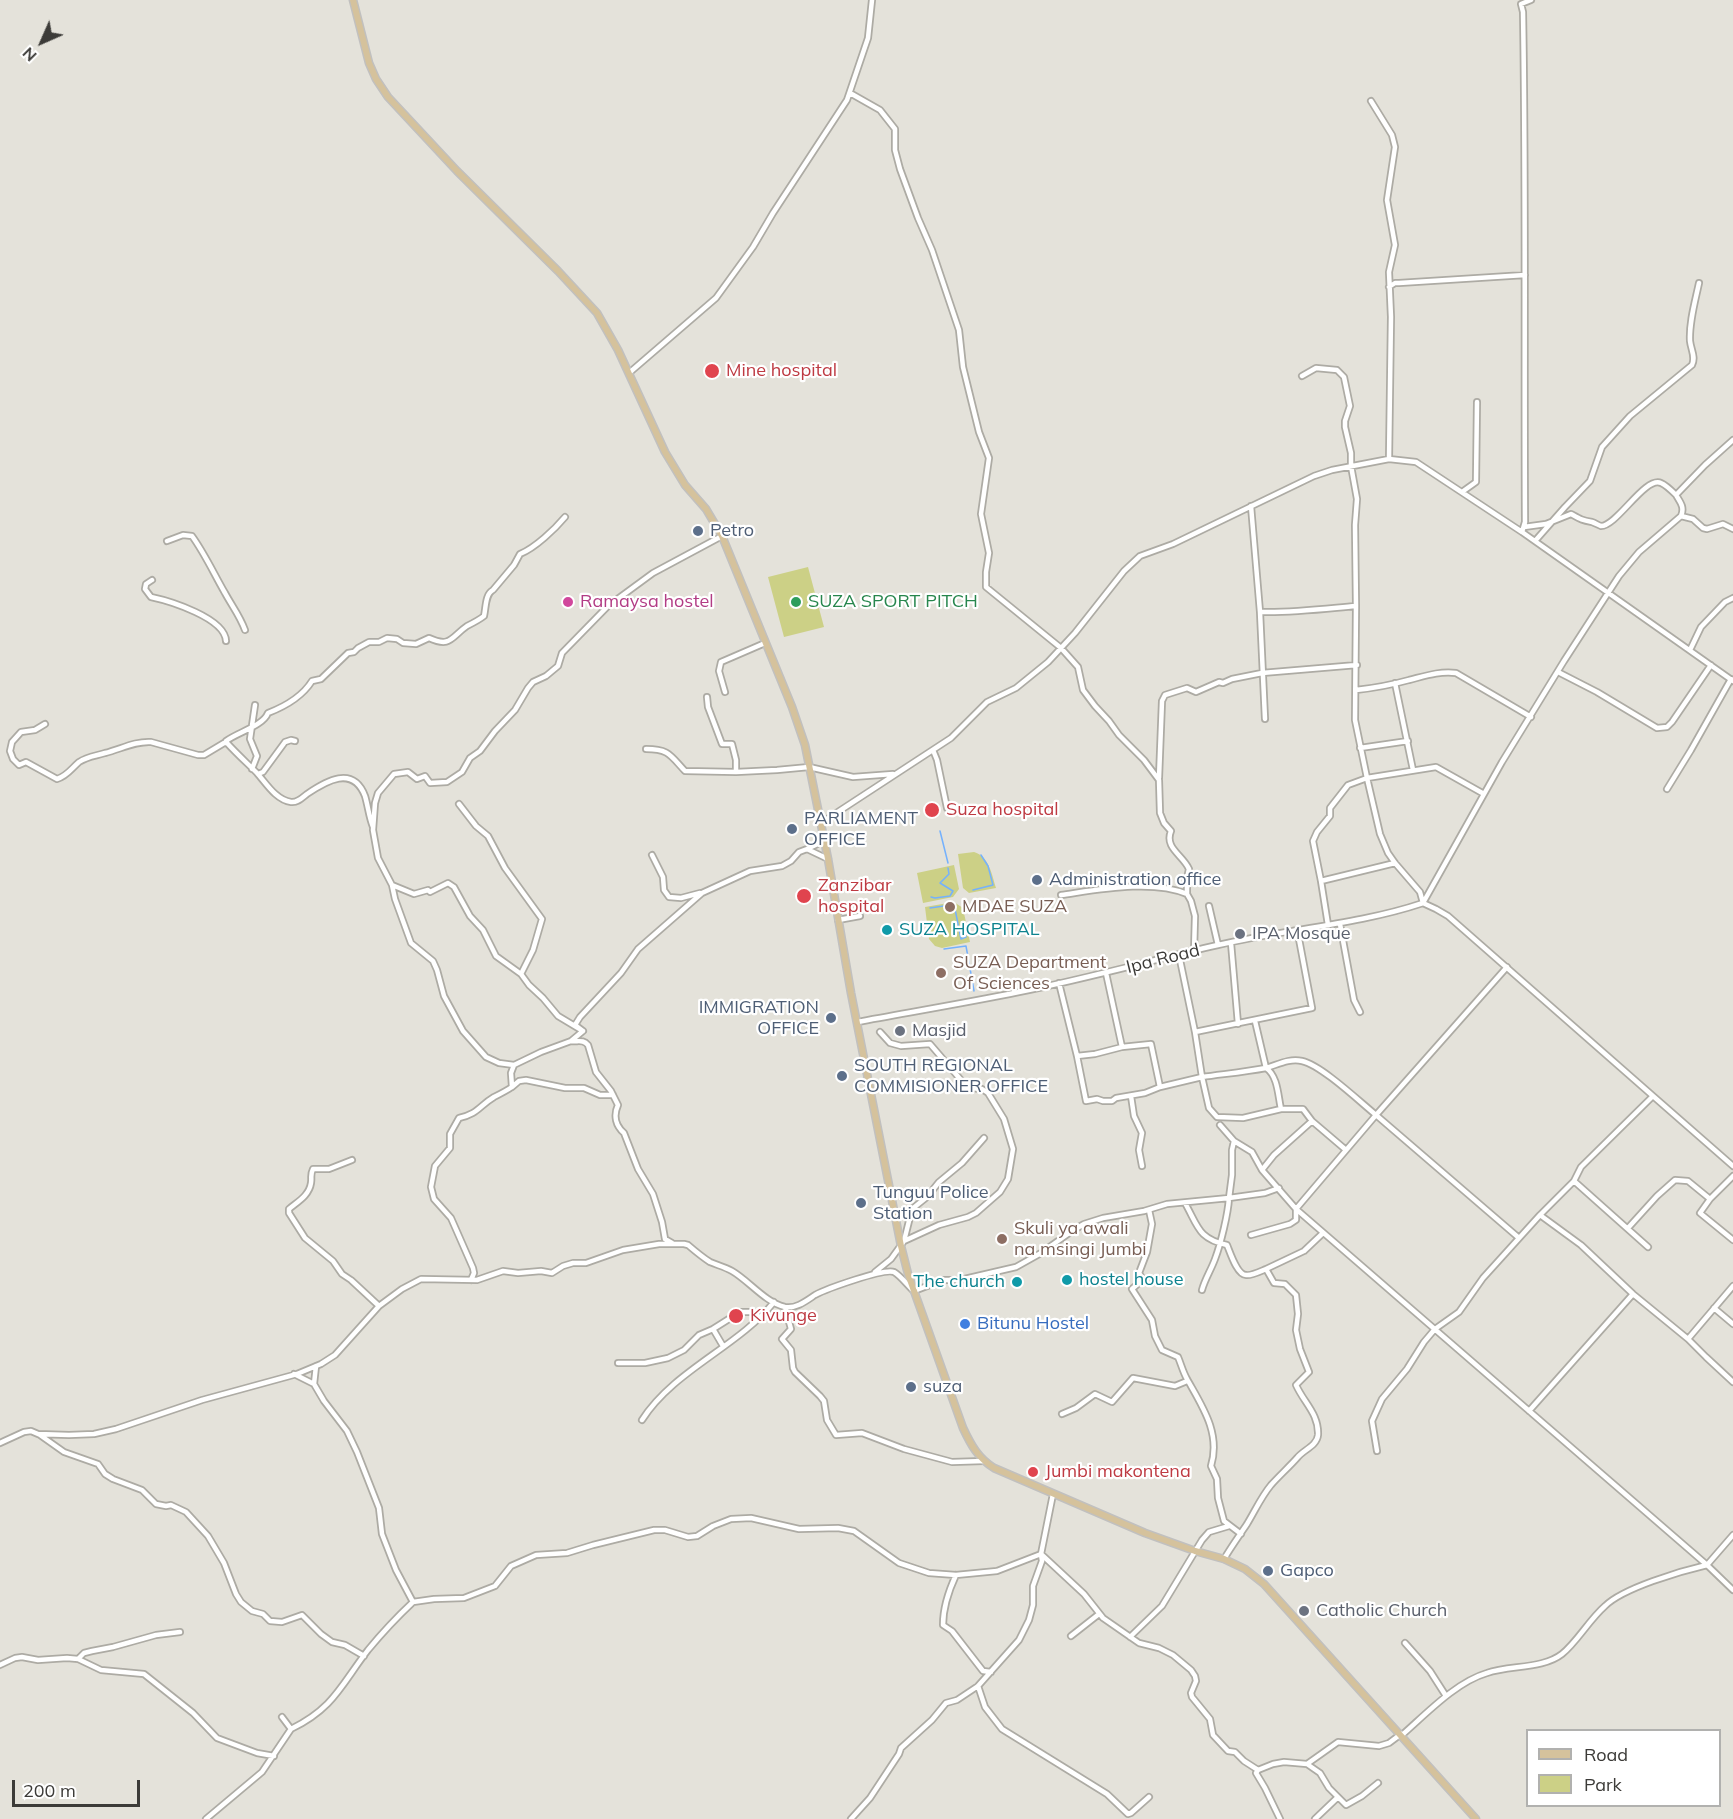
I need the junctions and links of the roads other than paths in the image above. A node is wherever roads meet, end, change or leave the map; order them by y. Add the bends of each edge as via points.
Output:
1 (353, 0) edge
2 (872, 0) edge
3 (1531, 0) edge
4 (850, 93) junction
5 (1371, 100) dead end
6 (1525, 275) junction
7 (1699, 283) dead end
8 (1389, 287) junction
9 (629, 373) junction
10 (1302, 376) dead end
11 (1478, 402) dead end
12 (1733, 440) edge
13 (1389, 459) junction
14 (1351, 466) junction
15 (1462, 492) junction
16 (1676, 495) junction
17 (1251, 506) junction
18 (1681, 516) junction
19 (565, 517) dead end
20 (1554, 520) junction
21 (1733, 529) edge
22 (1523, 530) junction
23 (722, 536) junction
24 (167, 541) dead end
25 (1535, 541) junction
26 (152, 580) dead end
27 (1608, 592) junction
28 (1733, 598) edge
29 (1356, 606) junction
30 (1260, 612) junction
31 (245, 630) dead end
32 (226, 641) dead end
33 (765, 643) junction
34 (1061, 648) junction
35 (1690, 650) junction
36 (1357, 665) junction
37 (1711, 665) junction
38 (1558, 672) junction
39 (1262, 673) junction
40 (1732, 680) edge
41 (1395, 683) junction
42 (1356, 690) junction
43 (725, 692) dead end
44 (707, 697) dead end
45 (255, 705) dead end
46 (1531, 717) junction
47 (1264, 719) dead end
48 (45, 724) dead end
49 (251, 727) junction
50 (226, 741) dead end
51 (295, 741) dead end
52 (1408, 741) junction
53 (1360, 748) junction
54 (646, 749) dead end
55 (933, 750) junction
56 (809, 767) junction
57 (252, 769) junction
58 (1413, 770) junction
59 (736, 772) junction
60 (896, 773) junction
61 (258, 774) junction
62 (1367, 778) junction
63 (1159, 780) junction
64 (1667, 789) dead end
65 (1484, 795) junction
66 (459, 804) dead end
67 (947, 808) dead end
68 (821, 823) junction
69 (374, 830) junction
70 (824, 841) junction
71 (807, 849) junction
72 (652, 855) dead end
73 (828, 859) junction
74 (1395, 863) junction
75 (1321, 881) junction
76 (392, 885) junction
77 (702, 893) junction
78 (1187, 894) junction
79 (1060, 895) dead end
80 (1424, 903) junction
81 (1209, 906) dead end
82 (860, 916) dead end
83 (838, 920) junction
84 (1340, 924) junction
85 (1328, 925) junction
86 (1293, 931) junction
87 (1230, 943) junction
88 (1218, 945) junction
89 (1194, 952) junction
90 (1179, 955) junction
91 (1507, 967) junction
92 (1106, 973) junction
93 (521, 974) junction
94 (1059, 983) junction
95 (1360, 1012) dead end
96 (1255, 1021) junction
97 (857, 1022) junction
98 (1238, 1024) junction
99 (583, 1032) junction
100 (880, 1032) dead end
101 (1195, 1032) junction
102 (570, 1041) junction
103 (1122, 1047) junction
104 (1077, 1056) junction
105 (514, 1065) junction
106 (1266, 1068) junction
107 (1202, 1077) junction
108 (512, 1086) junction
109 (1160, 1087) junction
110 (613, 1095) junction
111 (1131, 1096) junction
112 (1653, 1096) junction
113 (1281, 1109) junction
114 (1376, 1115) junction
115 (1312, 1121) junction
116 (1220, 1125) dead end
117 (984, 1138) dead end
118 (1234, 1141) junction
119 (1346, 1150) junction
120 (352, 1160) dead end
121 (1142, 1166) dead end
122 (1733, 1166) edge
123 (1262, 1170) junction
124 (1733, 1176) edge
125 (1575, 1181) junction
126 (1279, 1188) junction
127 (1229, 1198) junction
128 (1710, 1199) junction
129 (1185, 1203) junction
130 (1296, 1209) junction
131 (1149, 1210) junction
132 (1540, 1215) junction
133 (1628, 1228) junction
134 (1323, 1233) junction
135 (1251, 1235) dead end
136 (1519, 1238) junction
137 (1733, 1240) edge
138 (1219, 1243) junction
139 (902, 1244) junction
140 (678, 1245) junction
141 (1648, 1247) dead end
142 (1266, 1269) junction
143 (868, 1277) junction
144 (471, 1280) junction
145 (1733, 1286) edge
146 (1202, 1290) dead end
147 (914, 1291) junction
148 (1633, 1294) junction
149 (774, 1302) junction
150 (379, 1305) junction
151 (785, 1307) junction
152 (1714, 1308) junction
153 (759, 1317) junction
154 (1733, 1324) edge
155 (713, 1329) junction
156 (1436, 1329) junction
157 (1688, 1339) junction
158 (723, 1346) junction
159 (618, 1363) dead end
160 (316, 1366) junction
161 (294, 1374) junction
162 (1187, 1381) junction
163 (1733, 1382) edge
164 (314, 1384) junction
165 (1529, 1411) junction
166 (1062, 1414) dead end
167 (642, 1420) dead end
168 (38, 1434) junction
169 (0, 1443) edge
170 (1377, 1451) dead end
171 (984, 1461) junction
172 (1053, 1494) junction
173 (1229, 1526) junction
174 (1240, 1534) junction
175 (1733, 1535) edge
176 (1195, 1551) junction
177 (1041, 1554) junction
178 (1224, 1559) junction
179 (1707, 1565) junction
180 (956, 1575) junction
181 (1733, 1590) edge
182 (412, 1602) junction
183 (1099, 1614) junction
184 (180, 1632) dead end
185 (1071, 1636) dead end
186 (1130, 1637) junction
187 (1405, 1643) dead end
188 (364, 1656) junction
189 (78, 1659) junction
190 (0, 1665) edge
191 (991, 1672) junction
192 (978, 1686) junction
193 (1446, 1696) junction
194 (282, 1717) dead end
195 (291, 1729) junction
196 (1401, 1735) junction
197 (274, 1756) junction
198 (1306, 1764) junction
199 (1258, 1770) junction
200 (1378, 1783) dead end
201 (1149, 1797) dead end
202 (1337, 1798) junction
203 (206, 1819) edge
204 (851, 1819) edge
205 (1280, 1819) edge
206 (1315, 1819) edge
207 (1476, 1819) edge

1 - 9 main road via 369,63 388,97 588,302
2 - 4 street via 868,38
3 - 6 street via 1521,4
4 - 9 street via 753,247 716,298
4 - 34 street via 880,111 896,129 895,150 900,169 959,330 963,367 988,458 981,514 989,553 986,587
5 - 8 street via 1395,147 1386,200 1395,245
6 - 8 street via 1395,283
6 - 22 street
7 - 20 street via 1690,328 1692,365 1630,416 1602,447 1590,481
8 - 13 street
9 - 23 main road via 665,452
10 - 14 street via 1316,368 1337,370 1344,377 1350,406 1345,421
11 - 15 street via 1476,482
12 - 16 street
13 - 14 street
13 - 15 street via 1416,462
14 - 17 street via 1314,476
14 - 29 street via 1357,499
15 - 22 street
16 - 18 street via 1682,506
16 - 20 street via 1661,483 1653,483 1601,526 1571,514
17 - 30 street
17 - 34 street via 1140,556
18 - 21 street via 1707,529 1723,524
18 - 27 street via 1627,564
19 - 49 street via 520,554 487,595 484,616 453,640 442,643 429,638 416,644 387,638 369,642 348,653 290,703 268,713 266,719
20 - 22 street
20 - 25 street
22 - 25 street
23 - 33 main road
23 - 69 street via 652,573 608,606 562,653 554,671 533,682 515,710 470,758 462,772 451,780 434,784 425,776 417,779 408,772 388,779 375,803
24 - 31 street via 192,536
25 - 27 street
26 - 32 street via 145,589 151,597 210,619 221,628
27 - 35 street
27 - 38 street
28 - 35 street via 1701,627
29 - 30 street
29 - 36 street
30 - 39 street
33 - 43 street via 721,662 719,671
33 - 56 main road via 800,729
34 - 55 street via 1016,688 987,702
34 - 63 street via 1078,668 1083,690
35 - 37 street
36 - 39 street
36 - 42 street
37 - 38 street via 1672,722 1661,729
37 - 40 street
38 - 46 street
39 - 47 street
39 - 63 street via 1219,682 1197,692 1187,688 1165,695
40 - 64 street
41 - 42 street
41 - 46 street via 1429,674 1456,673
41 - 52 street
42 - 53 street via 1355,720
44 - 59 street via 722,744 732,744
45 - 49 street
46 - 65 street
48 - 57 street via 21,732 10,751 19,765 26,762 57,779 93,755 143,741 198,755 227,743
49 - 50 street
49 - 57 street via 250,739 257,756
51 - 61 street via 285,742
52 - 53 street
52 - 58 street
53 - 62 street
54 - 59 street via 666,751 685,771
55 - 60 street
55 - 67 street
56 - 59 street
56 - 60 street via 853,777
56 - 68 main road
57 - 61 street
58 - 62 street
58 - 65 street via 1436,767
60 - 68 street
61 - 69 street via 266,786 289,802 296,802 338,777 351,779 363,792
62 - 74 street via 1380,834
62 - 75 street via 1348,785 1317,832 1313,841
63 - 78 street via 1160,813 1171,831 1170,846 1189,869
65 - 80 street
66 - 93 street via 488,836 504,868 542,919
68 - 70 main road
69 - 76 street via 378,858
70 - 71 street
70 - 73 main road
71 - 73 street
71 - 77 street via 782,866 750,871
72 - 77 street via 669,897
73 - 83 main road
74 - 75 street
74 - 80 street via 1420,892
75 - 85 street
76 - 93 street via 414,894 430,892 447,883 454,887 496,956
76 - 105 street via 411,943 433,961 444,996 463,1031 486,1057
77 - 99 street via 638,949 580,1017 575,1025
78 - 79 street via 1142,887
78 - 89 street via 1195,916
80 - 84 street, Ipa Road
80 - 91 street via 1448,916
81 - 88 street
82 - 83 street
83 - 97 main road
84 - 85 street, Ipa Road
84 - 95 street via 1354,1000
85 - 86 street, Ipa Road
86 - 87 street, Ipa Road
86 - 96 street via 1299,939 1311,1008
87 - 88 street, Ipa Road
87 - 98 street
88 - 89 street, Ipa Road
89 - 90 street, Ipa Road
90 - 92 street, Ipa Road
90 - 101 street
91 - 112 street
91 - 114 street
92 - 94 street, Ipa Road
92 - 103 street
93 - 99 street via 558,1016
94 - 97 street, Ipa Road
94 - 104 street
96 - 98 street
96 - 106 street
97 - 139 main road
98 - 101 street
99 - 102 street
100 - 139 street via 890,1043 901,1046 930,1044 967,1087 988,1093 1004,1119 1013,1149 1008,1179 1000,1192 976,1213
101 - 107 street
102 - 105 street
102 - 110 street via 586,1042 596,1072
103 - 104 street
103 - 109 street via 1151,1044
104 - 111 street via 1086,1101
105 - 108 street
106 - 107 street
106 - 113 street via 1274,1077
106 - 114 street via 1289,1061 1311,1065
107 - 109 street
107 - 113 street via 1209,1108 1217,1117 1243,1118
108 - 110 street via 526,1080
108 - 144 street via 472,1115 459,1118 450,1134 450,1148 435,1166 432,1178 434,1199 451,1218 473,1268
109 - 111 street
110 - 140 street via 618,1105 616,1121 649,1184 665,1239
111 - 121 street via 1142,1133
112 - 122 street
112 - 125 street via 1581,1167
113 - 115 street via 1303,1109
114 - 119 street
114 - 136 street
115 - 119 street
115 - 123 street
116 - 118 street
117 - 139 street via 912,1209
118 - 123 street via 1252,1152
118 - 127 street
119 - 130 street
120 - 150 street via 313,1169 307,1193 289,1213 305,1238
123 - 126 street
124 - 128 street
125 - 132 street
125 - 133 street
126 - 127 street
126 - 130 street
127 - 129 street
127 - 138 street
128 - 133 street via 1688,1181 1675,1180
128 - 137 street via 1700,1213
129 - 131 street
129 - 138 street via 1202,1234
130 - 134 street
130 - 135 street via 1294,1222
131 - 147 street via 1083,1224 1016,1267 943,1280
131 - 162 street via 1152,1224 1139,1273 1142,1278 1132,1289 1152,1320 1162,1350 1178,1357
132 - 136 street
132 - 148 street via 1581,1245
133 - 141 street
134 - 142 street via 1304,1251
134 - 156 street
136 - 156 street via 1459,1312
138 - 142 street via 1227,1245 1242,1274
138 - 146 street
139 - 143 street via 891,1259
139 - 147 main road
140 - 144 street via 623,1250 586,1263 563,1266 552,1273 503,1271
140 - 149 street via 688,1245 732,1271
142 - 174 street via 1274,1283 1285,1284 1296,1295 1296,1330 1309,1372 1296,1385 1316,1418 1318,1438 1273,1483
143 - 147 street via 894,1272
143 - 151 street via 848,1281
144 - 150 street via 421,1279
145 - 152 street
147 - 171 main road via 963,1428
148 - 157 street
148 - 165 street
149 - 151 street
149 - 153 street
150 - 160 street via 335,1354
151 - 171 street via 791,1329 782,1339 792,1350 793,1368 824,1401 827,1420 836,1436 862,1433 952,1462
152 - 154 street
152 - 157 street
153 - 155 street via 753,1312 740,1312
153 - 158 street
155 - 158 street
155 - 159 street via 668,1358
156 - 165 street
156 - 170 street via 1382,1399 1372,1421
157 - 163 street
158 - 167 street via 661,1395
160 - 161 street
160 - 164 street
161 - 164 street
161 - 168 street via 94,1434
162 - 166 street via 1176,1386 1133,1378 1112,1402 1095,1394
162 - 173 street via 1209,1423 1215,1453 1210,1466 1217,1479 1224,1521
164 - 182 street via 357,1452 379,1508 382,1534
165 - 179 street
168 - 169 street via 24,1432
168 - 188 street via 64,1452 98,1464 113,1479 142,1490 156,1504 186,1512 208,1536 236,1594 252,1611 270,1621 282,1622 302,1615 332,1642
171 - 172 main road
172 - 176 main road
172 - 177 street
173 - 174 street
173 - 176 street via 1209,1532
174 - 178 street
175 - 179 street
176 - 178 main road
176 - 186 street via 1162,1606
177 - 180 street via 997,1571
177 - 183 street via 1084,1594
177 - 191 street via 1029,1620
178 - 196 main road via 1264,1584
179 - 181 street
179 - 193 street via 1613,1598 1562,1654 1544,1663 1484,1673
180 - 182 street via 929,1574 908,1567 854,1531 799,1529 751,1518 731,1519 697,1536 654,1530 567,1553 536,1555 511,1566 495,1586 464,1598
180 - 191 street via 943,1625 952,1630 983,1671
182 - 188 street
183 - 185 street
183 - 186 street
184 - 189 street via 84,1653
186 - 199 street via 1159,1648 1191,1670 1196,1681 1192,1697 1210,1719 1213,1735 1228,1751
187 - 193 street
188 - 195 street via 328,1705
189 - 190 street via 22,1657
189 - 197 street via 101,1670 147,1675 217,1738
191 - 192 street
192 - 201 street via 985,1707 1002,1729 1107,1794 1128,1814
192 - 204 street via 946,1703 901,1748 870,1798
193 - 196 street
194 - 195 street
195 - 197 street
196 - 198 street via 1382,1746 1338,1742
196 - 207 main road
197 - 203 street via 262,1772
198 - 199 street via 1284,1762
198 - 202 street via 1320,1773
199 - 205 street via 1256,1773
200 - 202 street via 1348,1805
202 - 206 street

